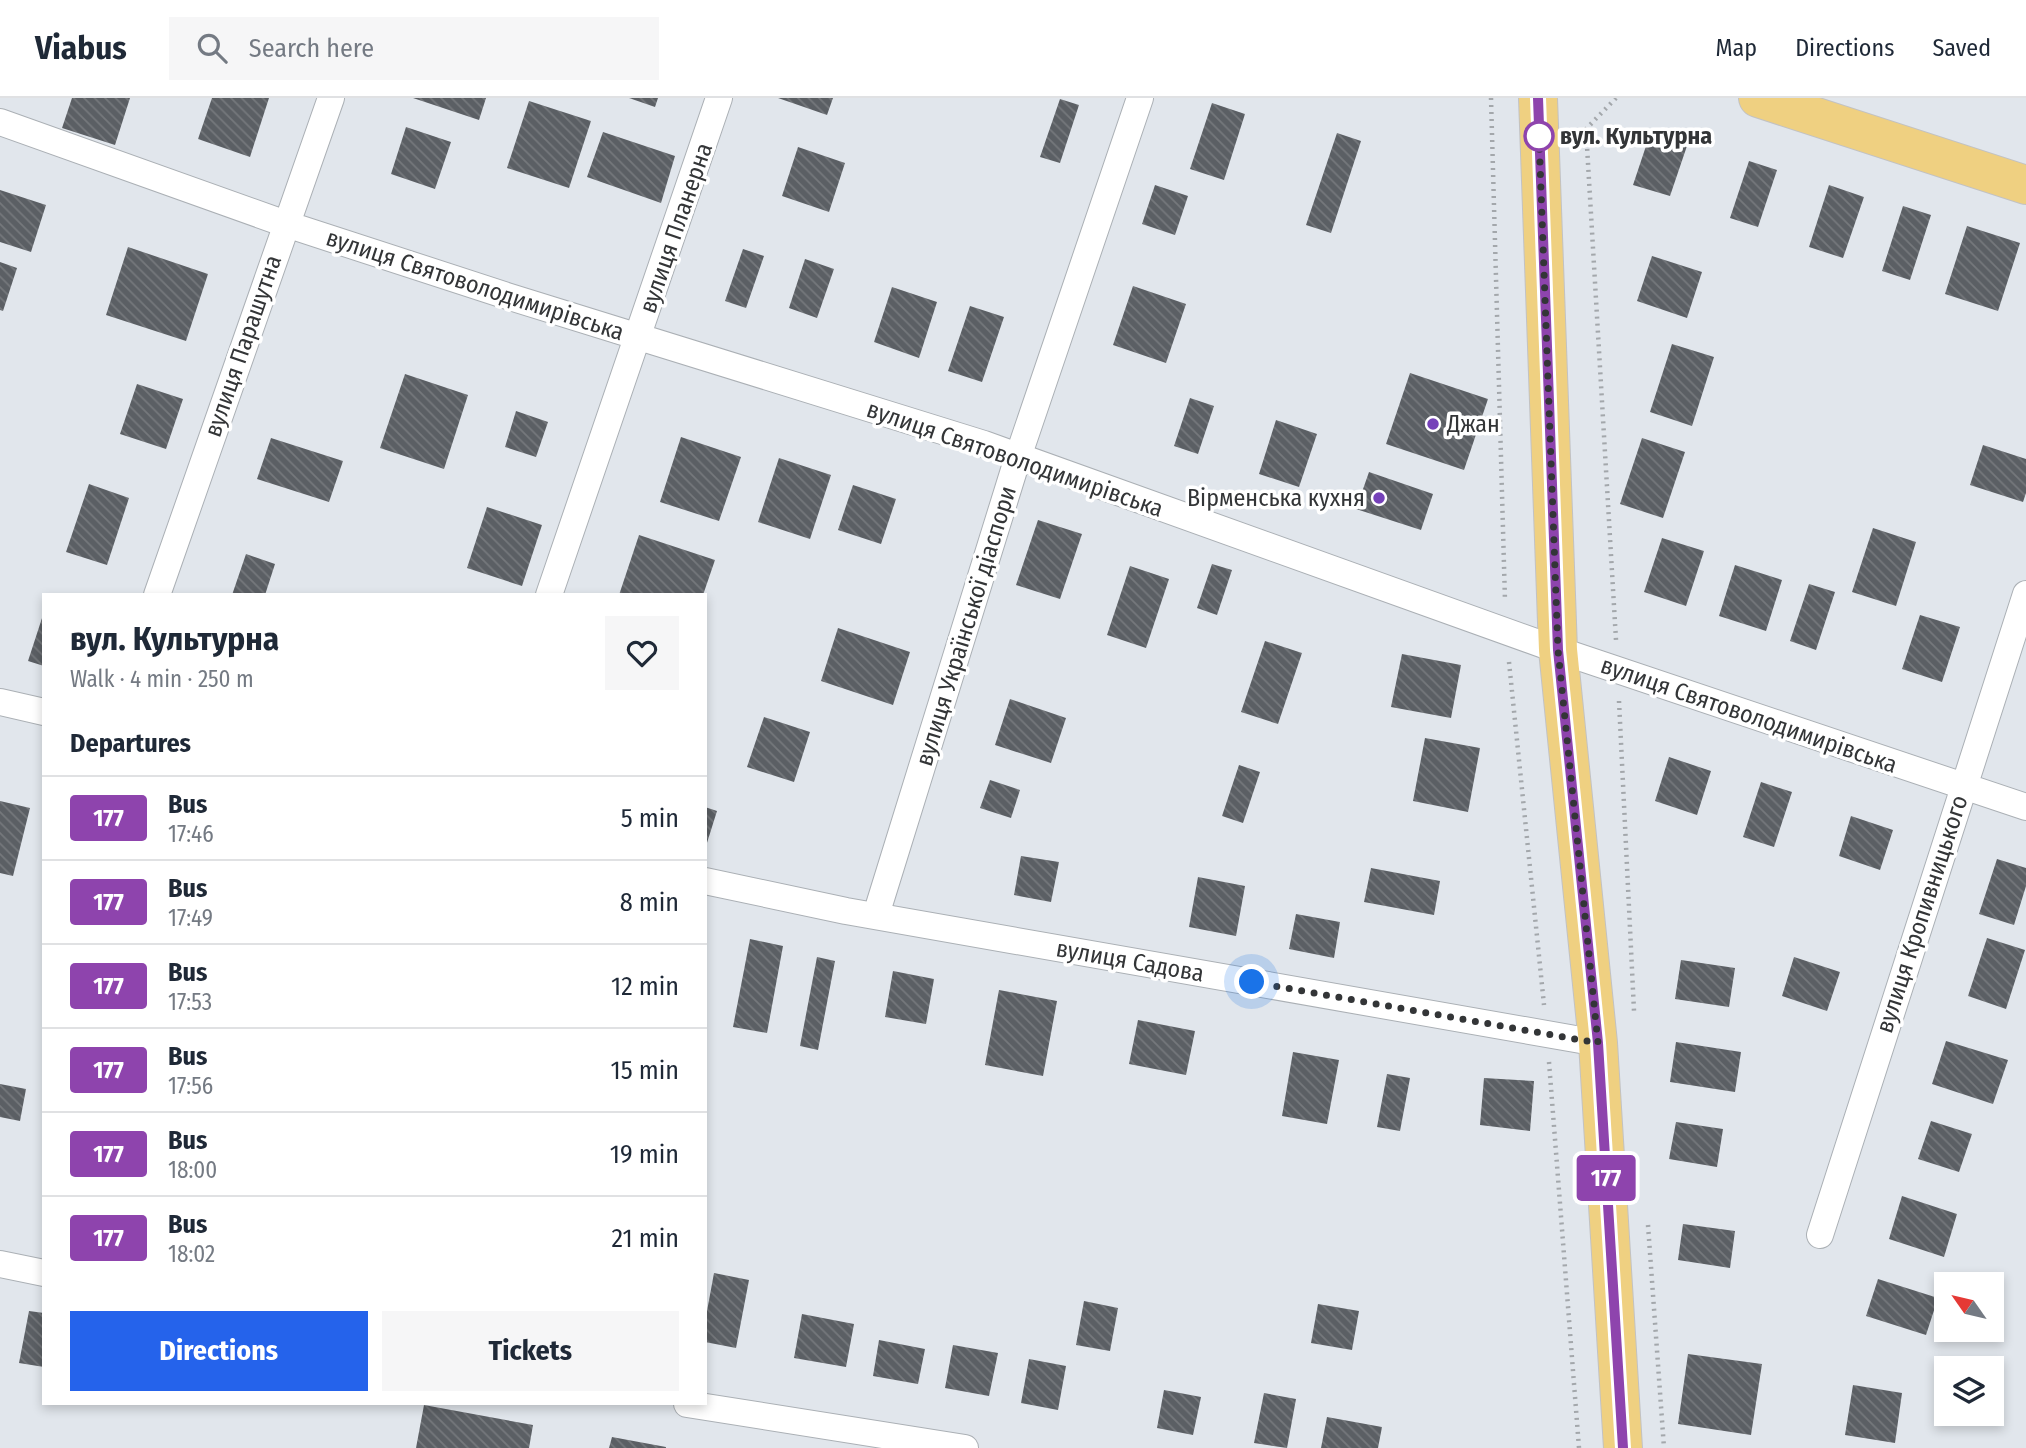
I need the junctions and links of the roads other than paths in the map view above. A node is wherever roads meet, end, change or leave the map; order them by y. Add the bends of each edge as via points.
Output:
1 (331, 98) edge
2 (719, 98) edge
3 (1140, 98) edge
4 (1538, 98) edge
5 (1758, 98) edge
6 (1800, 105) edge
7 (0, 122) edge
8 (2026, 185) edge
9 (286, 224) junction
10 (639, 337) junction
11 (1018, 457) junction
12 (158, 593) edge
13 (550, 593) edge
14 (2026, 594) edge
15 (1558, 650) junction
16 (0, 702) edge
17 (42, 712) edge
18 (1963, 787) junction
19 (2026, 807) edge
20 (707, 881) edge
21 (876, 915) junction
22 (1598, 1043) junction
23 (1820, 1235) dead end
24 (0, 1264) edge
25 (42, 1273) edge
26 (693, 1405) edge
27 (965, 1448) edge
28 (1623, 1448) edge

1 - 9 street, вулиця Парашутна
2 - 10 street, вулиця Планерна
3 - 11 street, вулиця Української діаспори
4 - 15 main road
5 - 6 main road
6 - 8 main road
7 - 9 street, вулиця Святоволодимирівська
9 - 10 street, вулиця Святоволодимирівська
9 - 12 street, вулиця Парашутна
10 - 11 street, вулиця Святоволодимирівська
10 - 13 street, вулиця Планерна
11 - 15 street, вулиця Святоволодимирівська
11 - 21 street, вулиця Української діаспори
14 - 18 street, вулиця Кропивницького
15 - 18 street, вулиця Святоволодимирівська
15 - 22 main road
16 - 17 street
18 - 19 street, вулиця Святоволодимирівська
18 - 23 street, вулиця Кропивницького
20 - 21 street, вулиця Садова
21 - 22 street, вулиця Садова
22 - 28 main road
24 - 25 street
26 - 27 street

